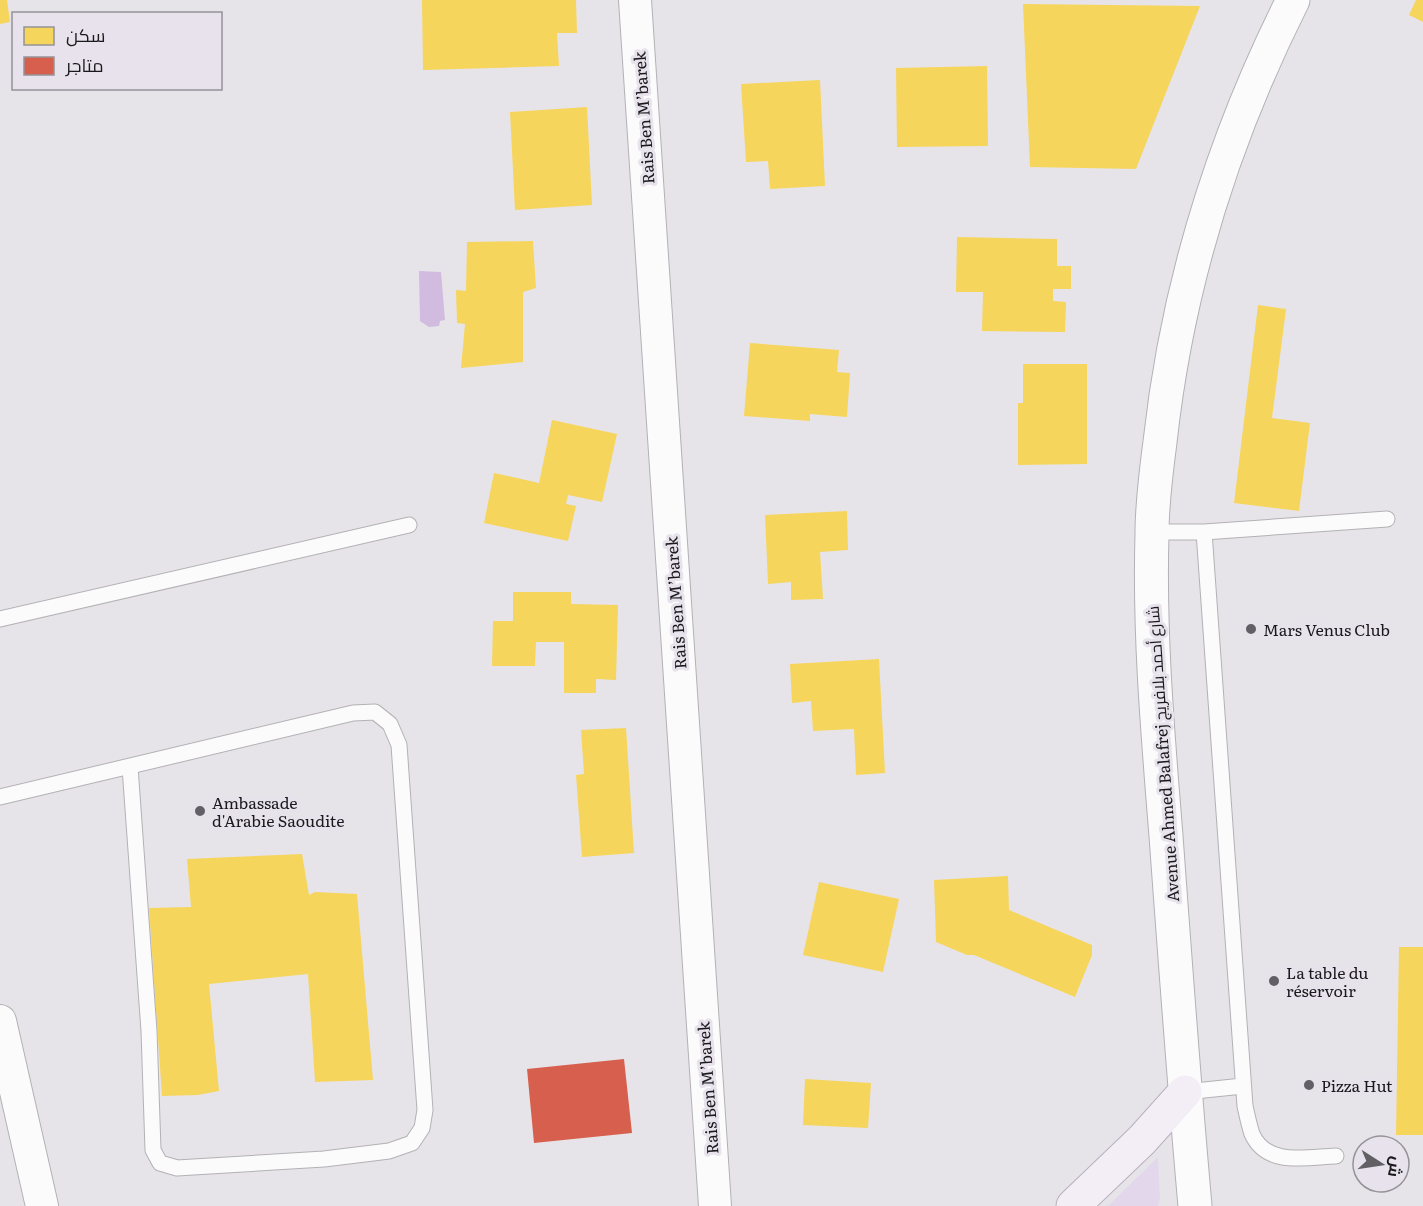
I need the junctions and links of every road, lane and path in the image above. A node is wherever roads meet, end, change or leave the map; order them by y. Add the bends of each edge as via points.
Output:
1 (635, 0) edge
2 (1293, 0) edge
3 (1387, 519) dead end
4 (409, 525) dead end
5 (1152, 532) junction
6 (1204, 532) junction
7 (0, 619) edge
8 (130, 767) junction
9 (0, 797) edge
10 (0, 1021) edge
11 (1243, 1086) junction
12 (1185, 1092) junction
13 (1336, 1156) dead end
14 (42, 1206) edge
15 (715, 1206) edge
16 (1072, 1206) edge
17 (1195, 1206) edge

1 - 15 street, Rais Ben M’barek
2 - 5 main road, Avenue Ahmed Balafrej شارع أحمد بلافريج via 1232,135 1197,246 1164,405
3 - 6 lane
4 - 7 lane
5 - 6 lane
5 - 12 main road, Avenue Ahmed Balafrej شارع أحمد بلافريج via 1153,665
6 - 11 lane
8 - 8 lane via 353,713 375,712 390,724 399,745 425,1110 422,1128 412,1143 389,1151 324,1159 177,1168 160,1163 153,1150 149,1031
8 - 9 lane
10 - 14 street
11 - 12 lane
11 - 13 lane via 1252,1134 1261,1148 1276,1158
12 - 16 main road via 1142,1140
12 - 17 main road, Avenue Ahmed Balafrej شارع أحمد بلافريج

